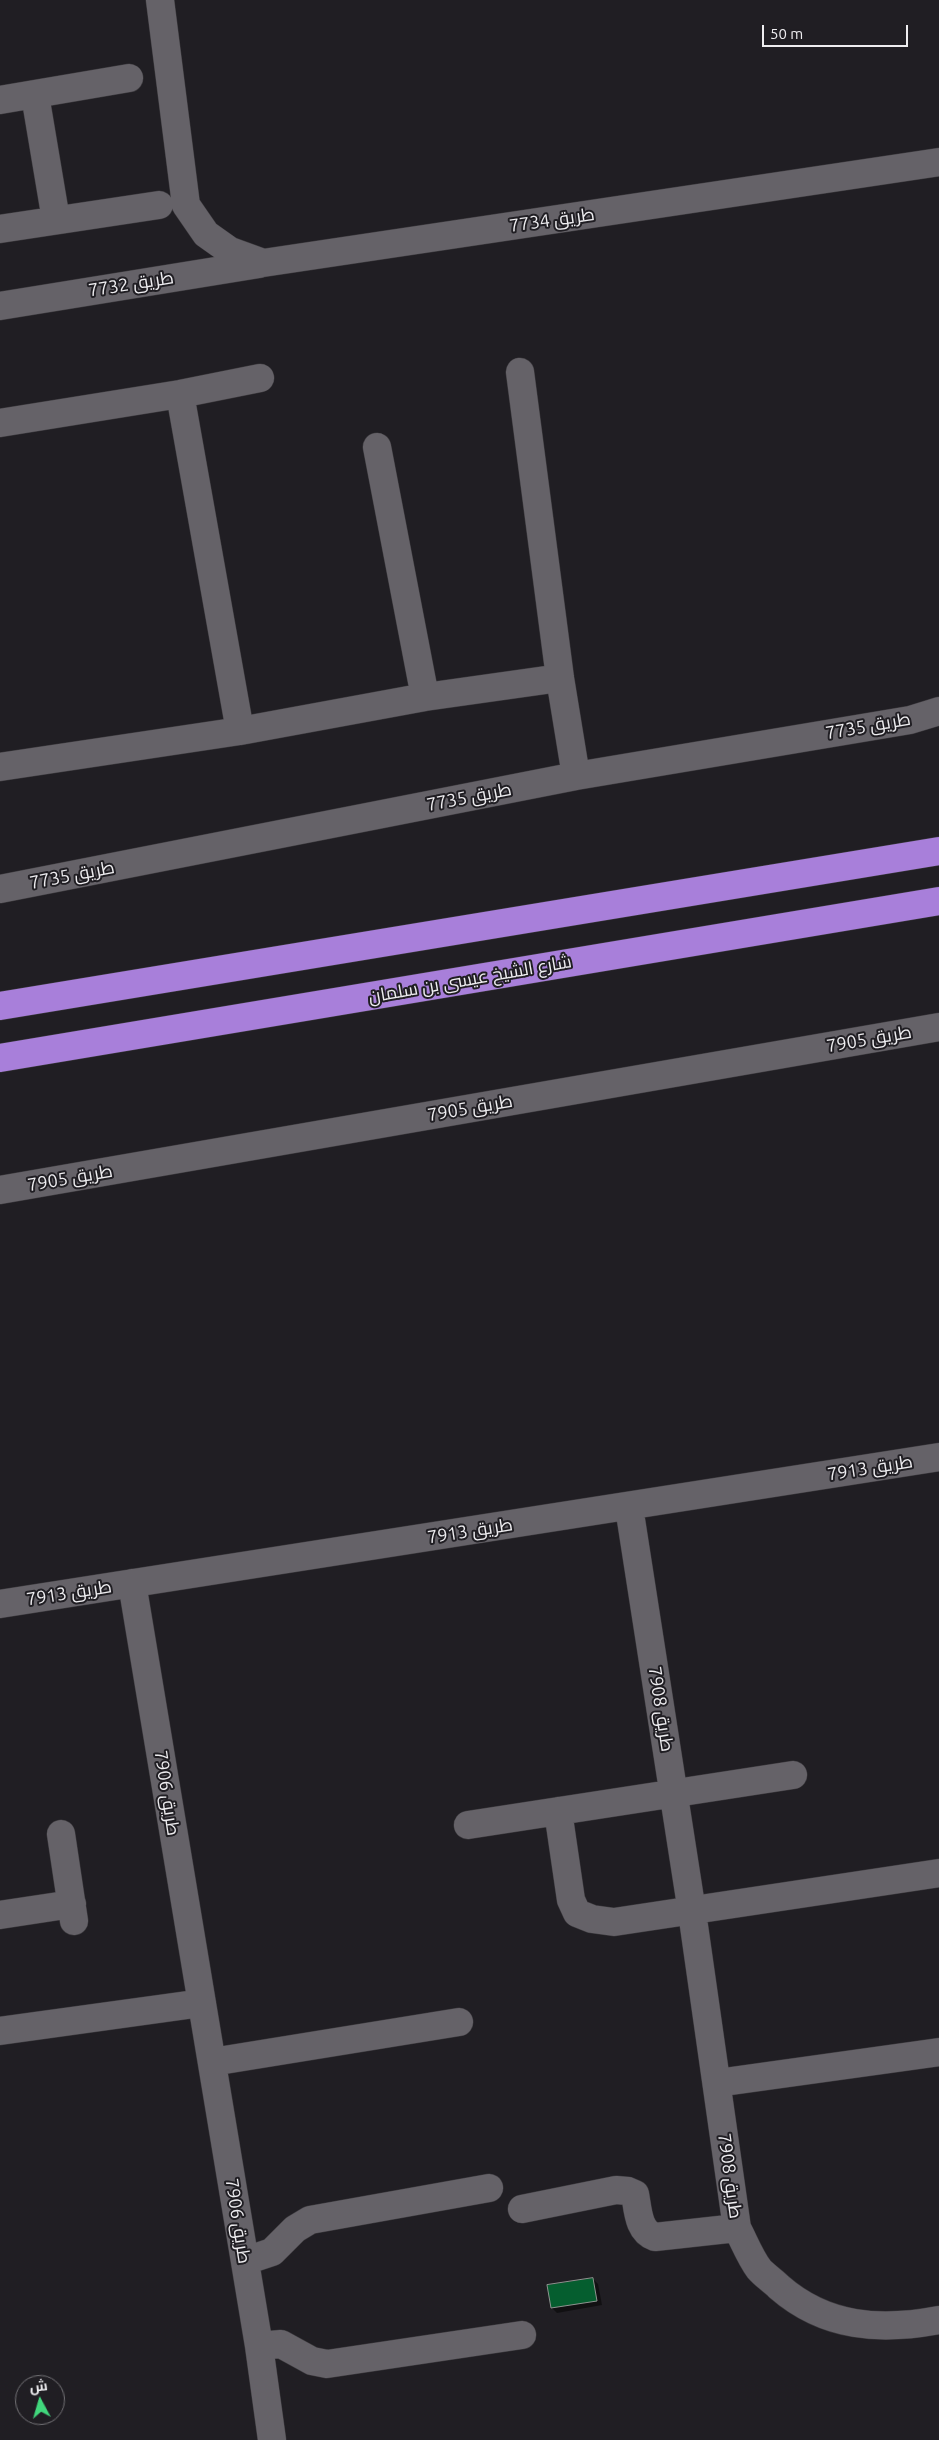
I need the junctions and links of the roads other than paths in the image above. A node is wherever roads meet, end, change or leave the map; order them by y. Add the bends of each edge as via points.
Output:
1 (160, 0) edge
2 (129, 78) dead end
3 (35, 95) junction
4 (0, 100) edge
5 (939, 162) edge
6 (159, 205) dead end
7 (56, 220) junction
8 (0, 229) edge
9 (263, 263) junction
10 (0, 306) edge
11 (520, 372) dead end
12 (260, 378) dead end
13 (180, 394) junction
14 (0, 423) edge
15 (377, 447) dead end
16 (560, 678) junction
17 (425, 697) junction
18 (939, 710) edge
19 (240, 731) junction
20 (0, 767) edge
21 (576, 776) junction
22 (939, 851) edge
23 (0, 889) edge
24 (939, 901) edge
25 (7, 1004) edge
26 (939, 1027) edge
27 (1, 1058) edge
28 (0, 1190) edge
29 (939, 1457) edge
30 (629, 1507) junction
31 (132, 1583) junction
32 (0, 1604) edge
33 (793, 1775) dead end
34 (674, 1793) junction
35 (558, 1811) junction
36 (468, 1825) dead end
37 (61, 1834) dead end
38 (939, 1874) edge
39 (692, 1912) junction
40 (0, 1914) edge
41 (202, 2003) junction
42 (459, 2022) dead end
43 (0, 2031) edge
44 (939, 2052) edge
45 (212, 2062) junction
46 (717, 2084) junction
47 (489, 2188) dead end
48 (522, 2209) dead end
49 (737, 2228) junction
50 (245, 2261) junction
51 (939, 2320) edge
52 (522, 2335) dead end
53 (259, 2346) junction
54 (272, 2440) edge

1 - 9 street, طريق 7734 via 186,206 206,234 230,251
2 - 3 street
3 - 4 street
3 - 7 street
5 - 9 street, طريق 7734
6 - 7 street
7 - 8 street
9 - 10 street, طريق 7732
11 - 16 street
12 - 13 street
13 - 14 street
13 - 19 street
15 - 17 street
16 - 17 street
16 - 21 street
17 - 19 street
18 - 21 street, طريق 7735 via 910,720
19 - 20 street
21 - 23 street, طريق 7735
22 - 25 highway
24 - 27 highway, شارع الشيخ عيسى بن سلمان
26 - 28 street, طريق 7905
29 - 30 street, طريق 7913
30 - 31 street, طريق 7913
30 - 34 street, طريق 7908
31 - 32 street, طريق 7913
31 - 41 street, طريق 7906
33 - 34 street
34 - 35 street
34 - 39 street, طريق 7908
35 - 36 street
35 - 39 street via 571,1900 577,1913 614,1922
37 - 40 street via 73,1912
38 - 39 street
39 - 46 street, طريق 7908
41 - 43 street
41 - 45 street, طريق 7906
42 - 45 street
44 - 46 street
45 - 50 street, طريق 7906
46 - 49 street, طريق 7908
47 - 50 street via 310,2220 295,2229 272,2252
48 - 49 street via 616,2190 628,2191 635,2194 642,2229 647,2234
49 - 51 street, طريق 7908 via 760,2269 791,2297 831,2318 871,2327 908,2326
50 - 53 street, طريق 7906
52 - 53 street via 327,2364 312,2361 281,2344
53 - 54 street, طريق 7906

